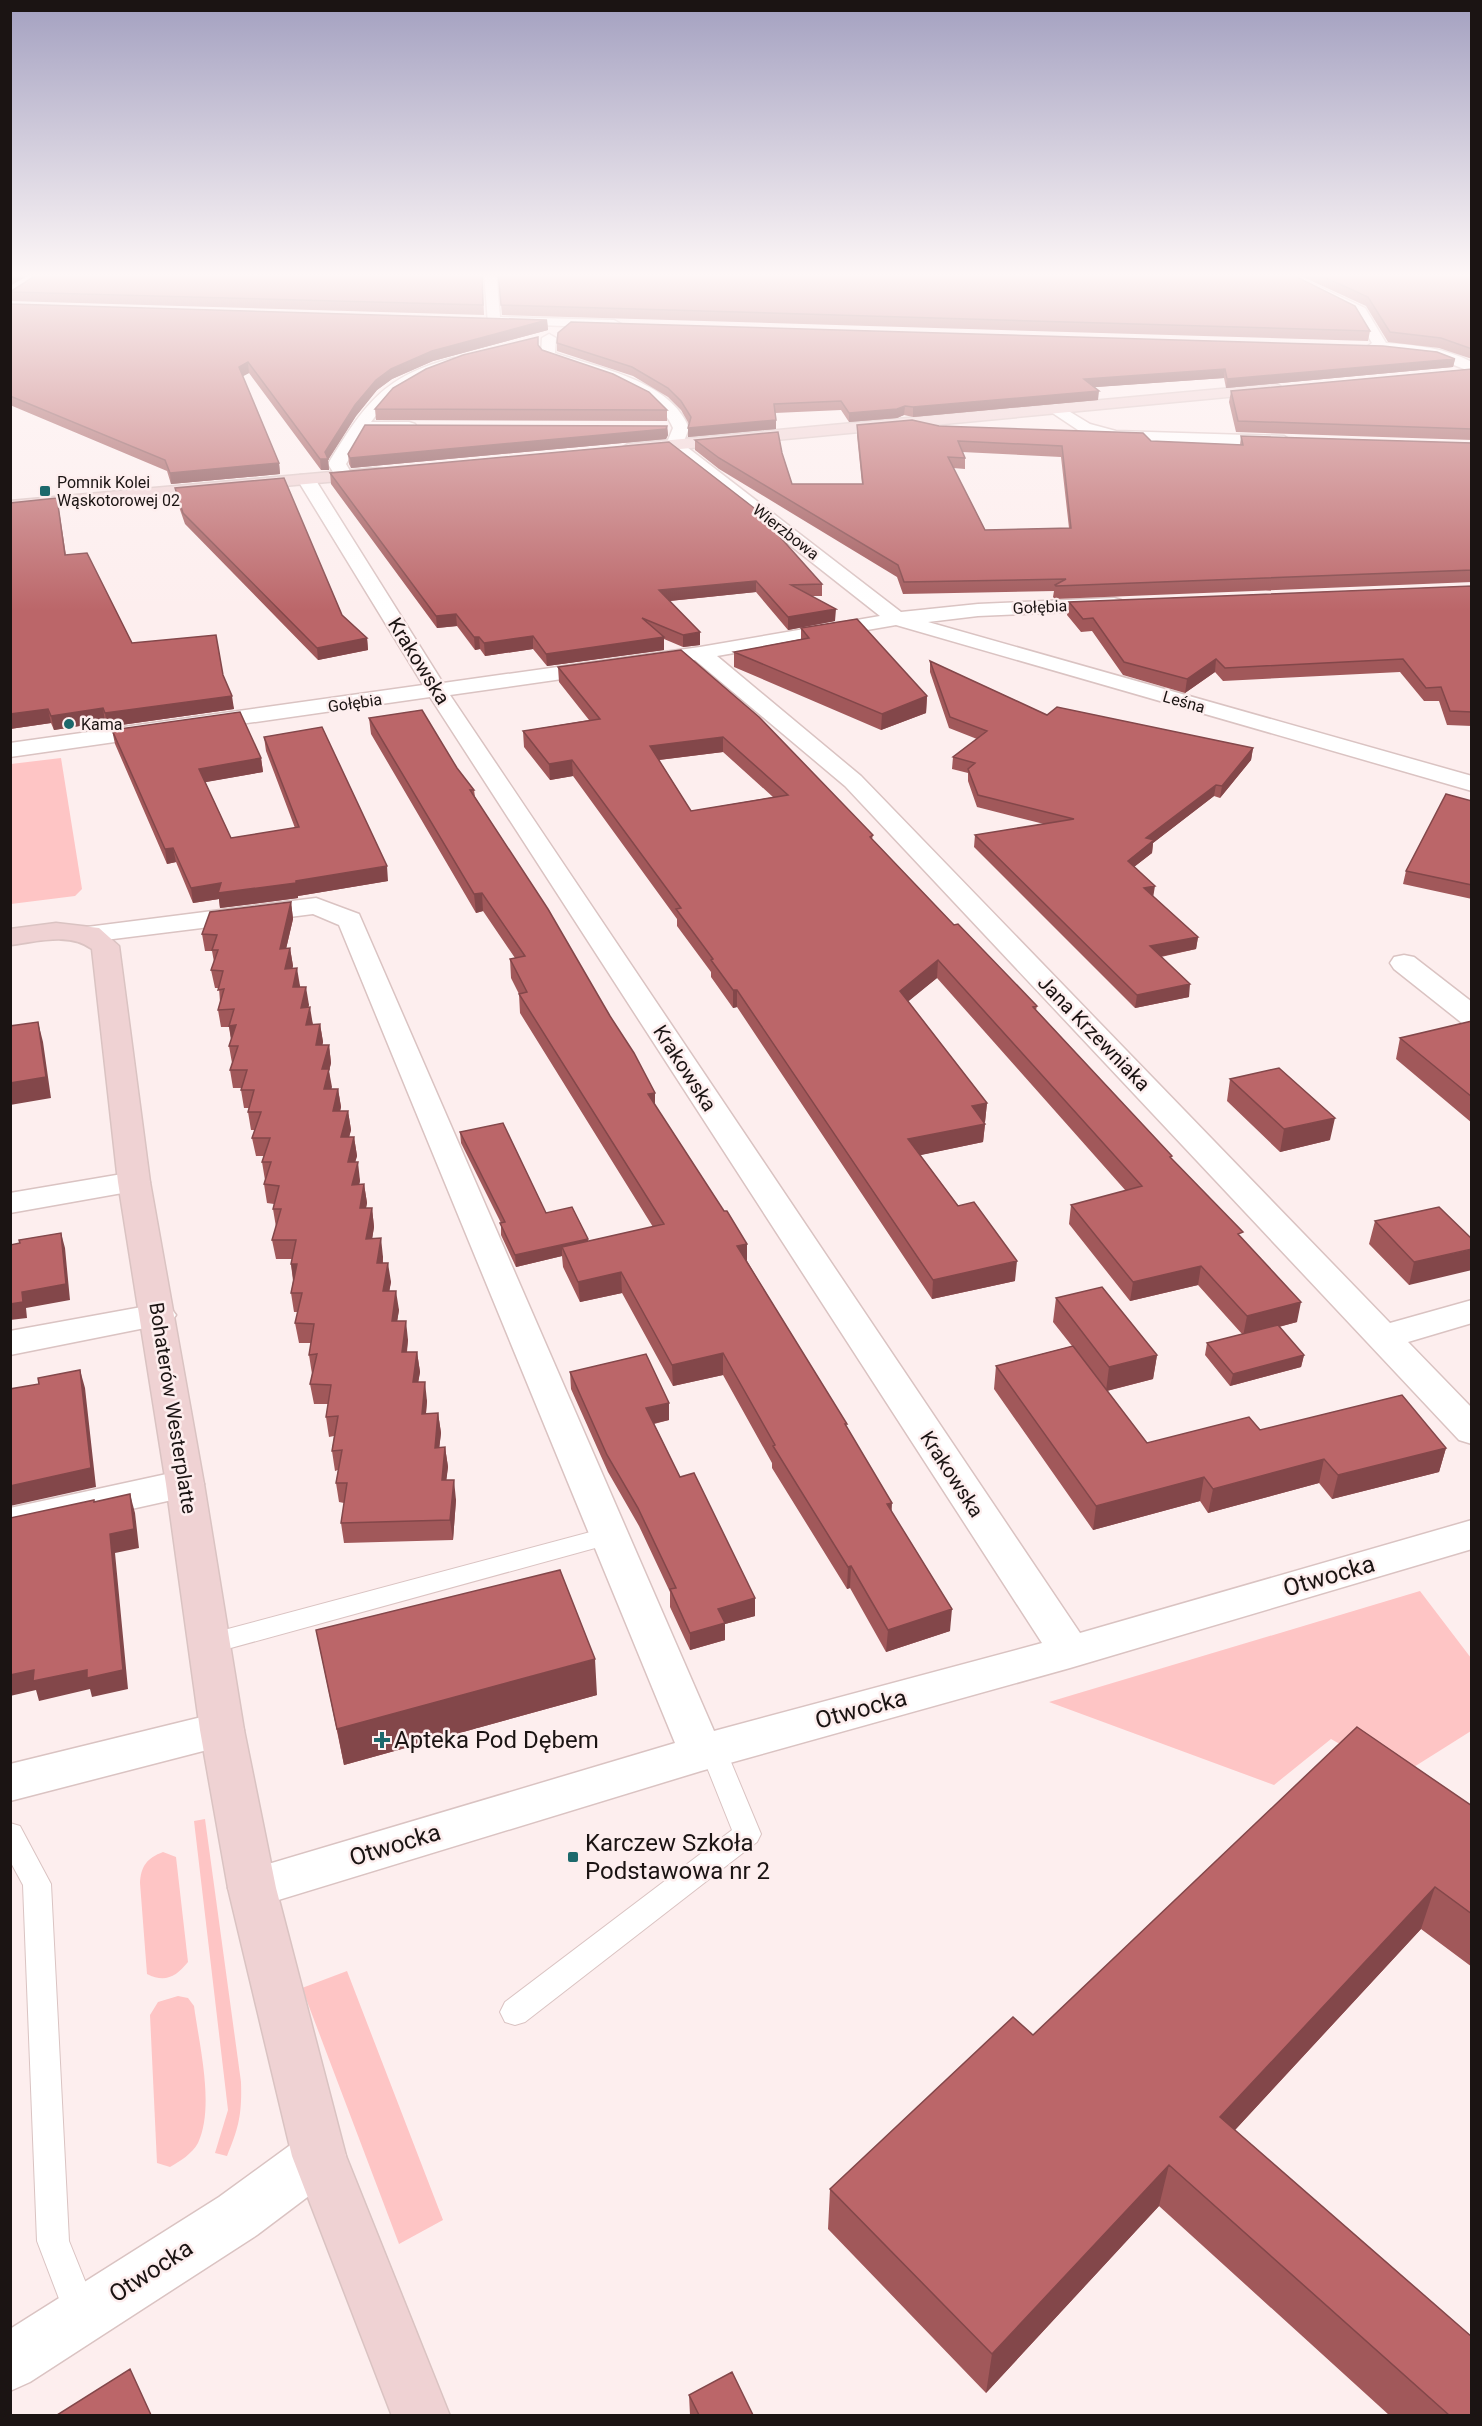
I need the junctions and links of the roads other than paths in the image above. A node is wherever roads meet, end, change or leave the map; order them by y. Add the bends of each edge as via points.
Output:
1 (399, 385) edge
2 (634, 385) edge
3 (1294, 388) edge
4 (1057, 409) junction
5 (905, 423) junction
6 (360, 427) junction
7 (431, 427) edge
8 (986, 432) edge
9 (675, 434) junction
10 (1070, 434) edge
11 (1118, 436) junction
12 (1306, 442) edge
13 (615, 450) edge
14 (390, 471) edge
15 (344, 476) junction
16 (306, 479) junction
17 (10, 506) edge
18 (1133, 603) edge
19 (897, 619) junction
20 (700, 652) junction
21 (437, 691) junction
22 (10, 750) edge
23 (1472, 784) edge
24 (89, 934) junction
25 (10, 937) edge
26 (1404, 963) dead end
27 (1472, 1017) edge
28 (134, 1182) junction
29 (10, 1203) edge
30 (1472, 1311) edge
31 (158, 1315) junction
32 (1383, 1337) junction
33 (10, 1343) edge
34 (1472, 1431) edge
35 (185, 1484) junction
36 (10, 1522) edge
37 (1472, 1534) edge
38 (609, 1536) junction
39 (209, 1644) junction
40 (1070, 1652) junction
41 (222, 1730) junction
42 (706, 1751) junction
43 (10, 1783) edge
44 (10, 1834) edge
45 (252, 1888) junction
46 (515, 2012) dead end
47 (319, 2156) junction
48 (82, 2316) junction
49 (10, 2362) edge
50 (421, 2415) edge

1 - 6 street via 385,395
2 - 9 street, Wierzbowa via 676,415
3 - 4 main road
4 - 5 main road
4 - 11 street via 1084,427
5 - 8 street via 938,430
5 - 9 main road
6 - 7 street
6 - 15 street via 337,464
9 - 13 main road
9 - 19 street, Wierzbowa
10 - 11 street
11 - 12 street
14 - 15 main road
15 - 16 main road
16 - 17 main road
16 - 21 street, Krakowska
18 - 19 street, Gołębia via 978,610
19 - 20 street, Gołębia
19 - 23 street, Leśna
20 - 21 street, Gołębia
20 - 32 street, Jana Krzewniaka via 853,781
21 - 22 street, Gołębia
21 - 40 street, Krakowska
24 - 25 main road via 56,931
24 - 28 main road, Bohaterów Westerplatte via 105,946
24 - 38 street via 316,906 350,920
26 - 27 street
28 - 29 street
28 - 31 main road, Bohaterów Westerplatte
30 - 32 street
31 - 33 street
31 - 35 main road, Bohaterów Westerplatte
32 - 34 street, Jana Krzewniaka
35 - 36 street
35 - 39 main road, Bohaterów Westerplatte
37 - 40 street, Otwocka
38 - 39 lane
38 - 42 street
39 - 41 main road, Bohaterów Westerplatte
40 - 42 street, Otwocka
41 - 43 street
41 - 45 main road, Bohaterów Westerplatte
42 - 45 street, Otwocka
42 - 46 lane via 747,1834
44 - 48 lane via 37,1884 53,2241
45 - 47 main road, Bohaterów Westerplatte
47 - 48 street, Otwocka via 238,2216
47 - 50 main road
48 - 49 street, Otwocka

